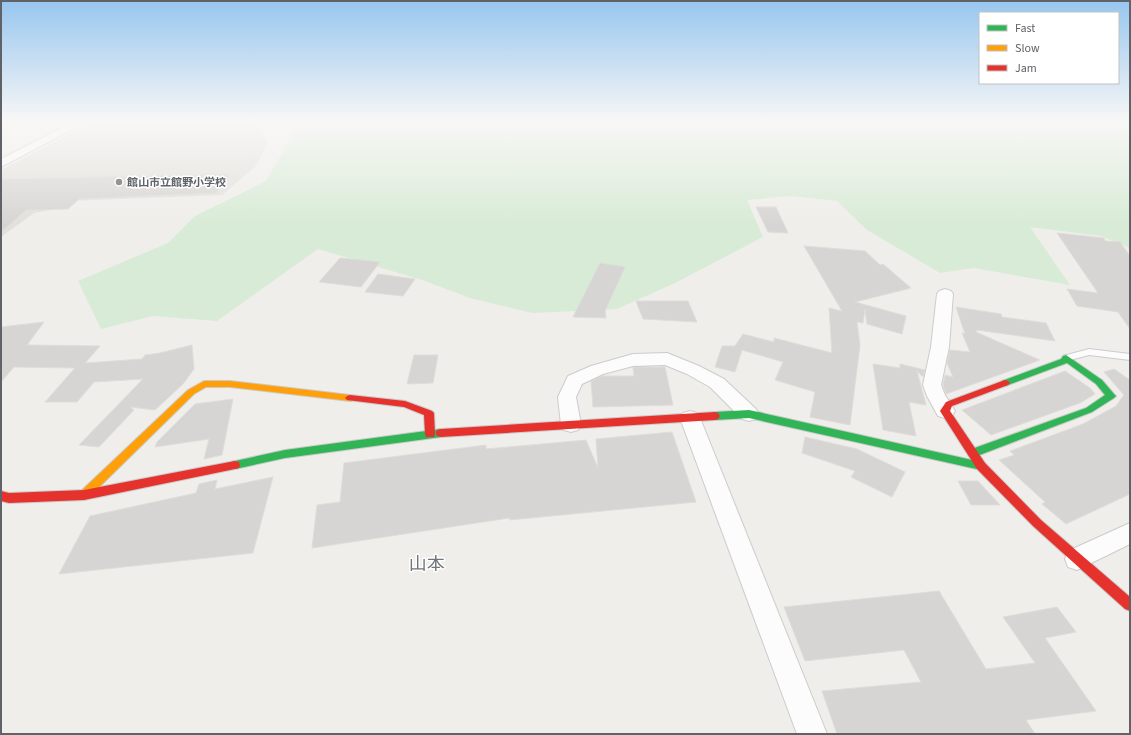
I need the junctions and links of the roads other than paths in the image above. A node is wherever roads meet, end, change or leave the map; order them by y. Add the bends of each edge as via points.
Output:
1 (16, 156) edge
2 (1, 164) edge
3 (945, 294) dead end
4 (1130, 357) edge
5 (1066, 358) junction
6 (945, 411) junction
7 (749, 414) junction
8 (690, 418) junction
9 (571, 425) junction
10 (430, 434) junction
11 (973, 453) junction
12 (981, 466) junction
13 (84, 495) junction
14 (1, 496) edge
15 (1130, 533) edge
16 (1077, 559) junction
17 (1130, 606) edge
18 (812, 734) edge

1 - 2 street
3 - 6 street via 940,347 932,385
4 - 5 lane via 1089,352
5 - 6 street via 949,404
5 - 11 street via 1099,382 1111,396 1089,410
6 - 11 street
7 - 8 street
7 - 9 street via 717,383 693,370 667,359 633,360 597,370 575,380 568,397
7 - 12 street
8 - 9 street
8 - 18 street
9 - 10 street
10 - 13 street via 285,454
10 - 13 street via 429,413 405,404 234,384 204,384 190,392
11 - 12 street
12 - 16 street via 1037,524
13 - 14 street via 9,498
15 - 16 street
16 - 17 street

